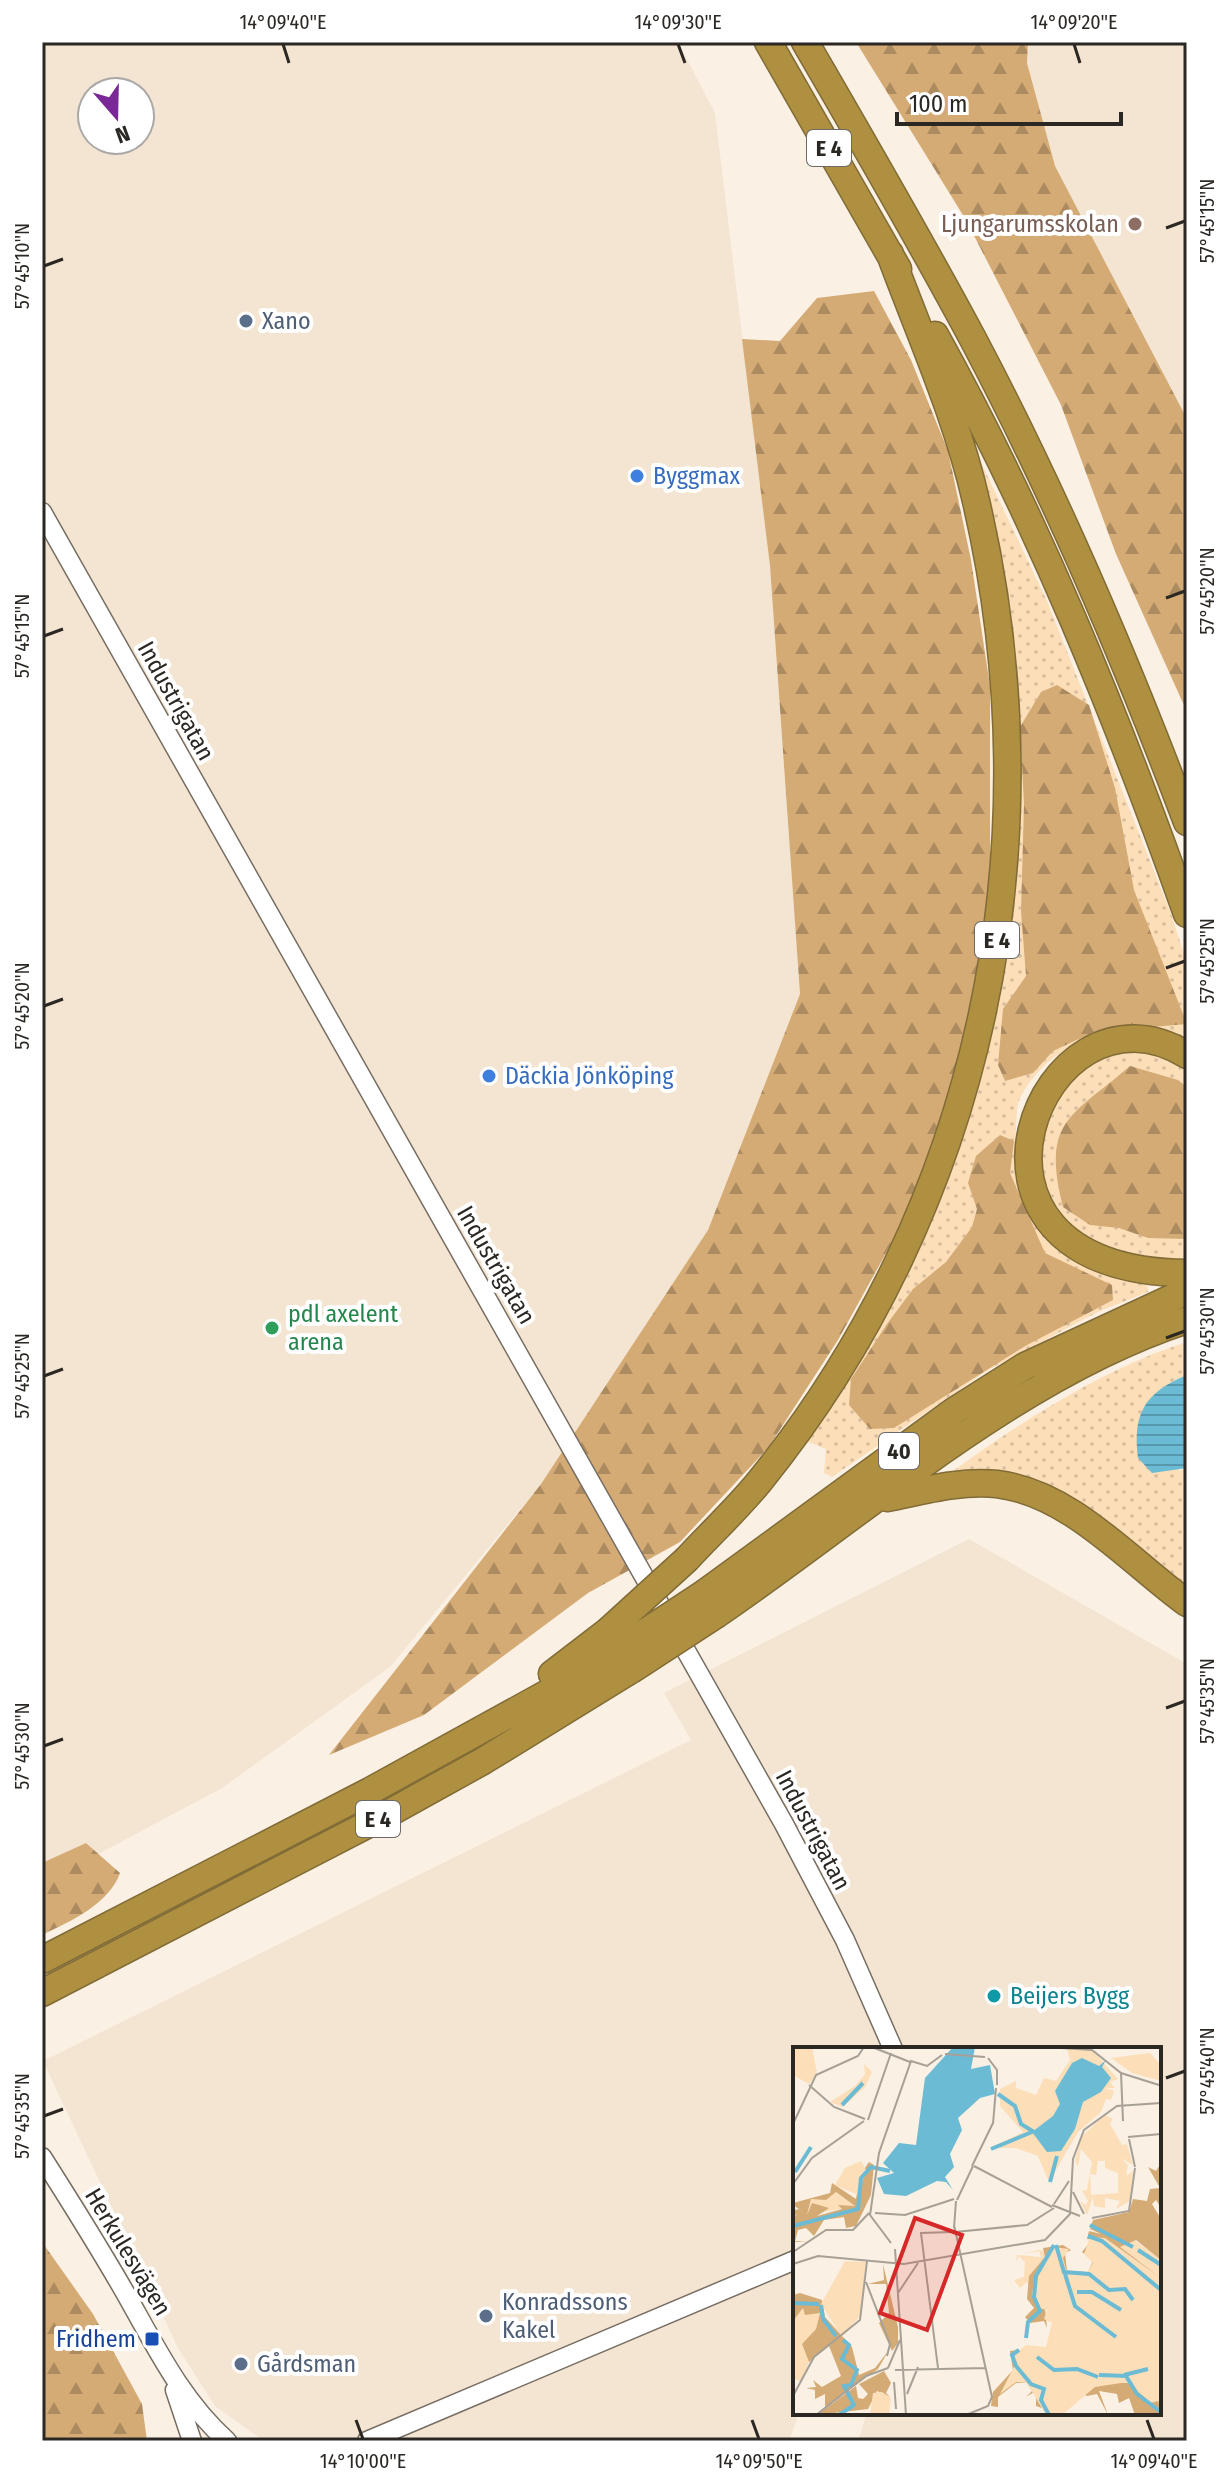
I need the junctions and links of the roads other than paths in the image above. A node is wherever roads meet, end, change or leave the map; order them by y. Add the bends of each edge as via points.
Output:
1 (768, 42) edge
2 (805, 42) edge
3 (890, 254) junction
4 (42, 512) edge
5 (1089, 581) junction
6 (1187, 771) edge
7 (1187, 822) edge
8 (1187, 914) edge
9 (1187, 1055) edge
10 (1187, 1273) edge
11 (1187, 1291) edge
12 (1187, 1320) edge
13 (880, 1499) junction
14 (712, 1603) junction
15 (1187, 1603) edge
16 (620, 1649) junction
17 (454, 1742) joint
18 (42, 1960) edge
19 (42, 1993) edge
20 (892, 2047) edge
21 (42, 2157) edge
22 (793, 2261) edge
23 (169, 2372) junction
24 (192, 2441) edge
25 (227, 2441) edge
26 (367, 2441) edge

1 - 3 highway, E 4
2 - 5 highway, E 4 via 973,340
3 - 8 highway via 1043,553 1115,720
3 - 16 highway, E 4, bridge via 976,499 998,613 1009,731 1009,821 1000,922 981,1033 940,1168 885,1288 818,1402 758,1483 687,1559
4 - 20 street, Industrigatan via 784,1824 845,1940
5 - 6 highway
5 - 7 highway, E 4
9 - 10 highway via 1151,1041 1126,1040 1079,1058 1056,1076 1040,1100 1027,1150 1037,1201 1052,1226 1075,1247 1129,1269
11 - 14 highway, 40 via 1025,1366 954,1411
12 - 13 highway via 1039,1389
13 - 14 highway
13 - 15 highway via 972,1483 1030,1493 1089,1526
14 - 16 highway, 40, bridge
16 - 17 highway, 40
16 - 19 highway, E 4 via 483,1761
17 - 18 highway, E 4 via 370,1791
21 - 23 street, Herkulesvägen
22 - 26 street
23 - 24 street, Herkulesvägen
23 - 25 street, Herkulesvägen

